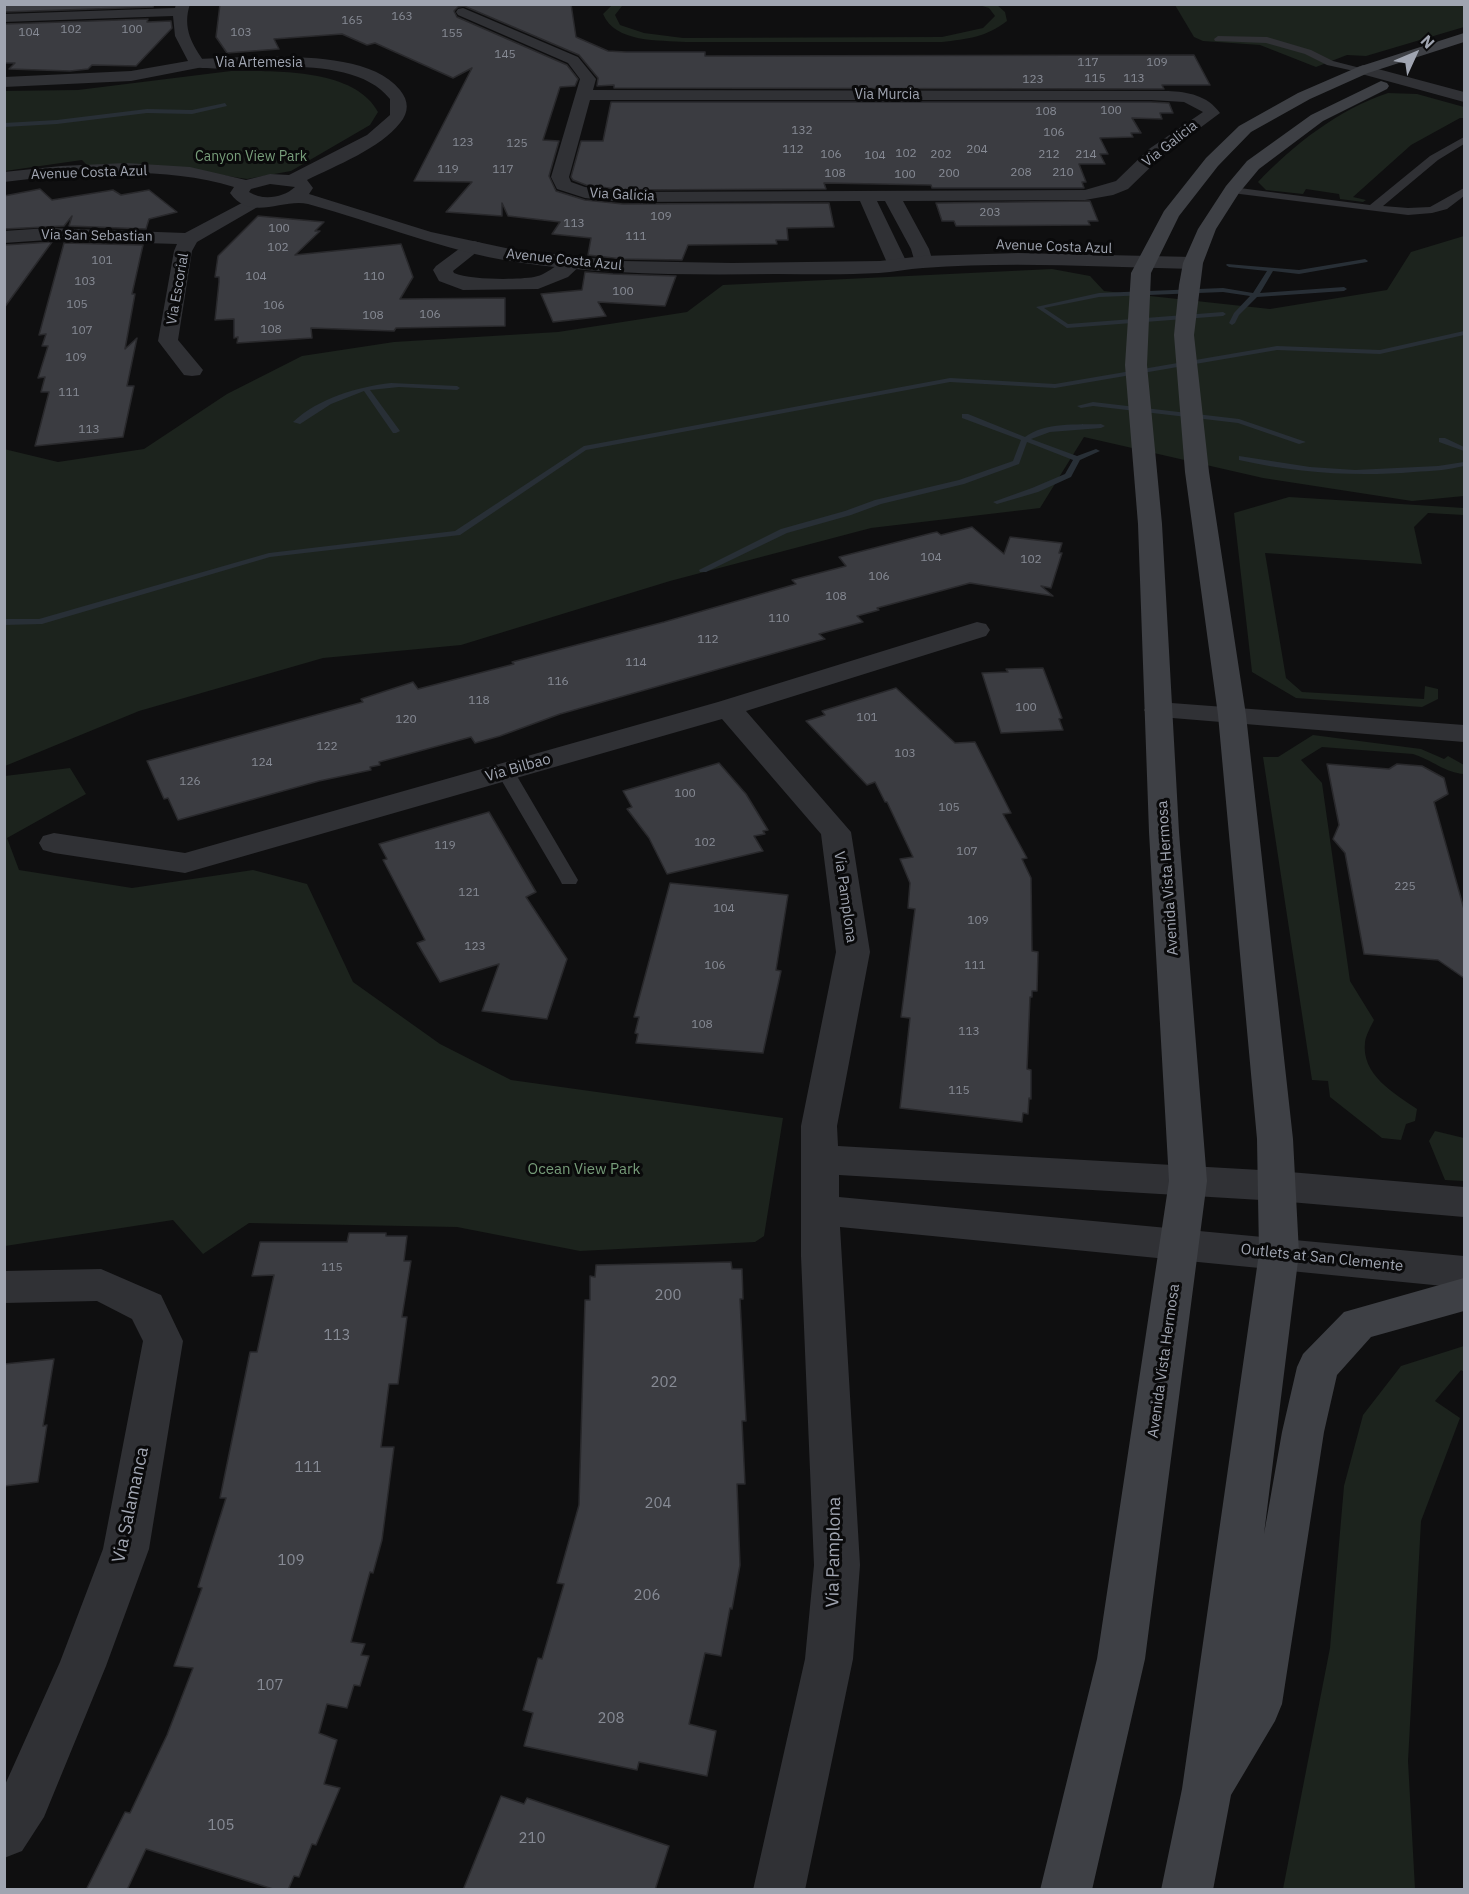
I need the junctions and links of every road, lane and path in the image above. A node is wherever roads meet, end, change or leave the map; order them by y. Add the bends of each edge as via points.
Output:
1 (181, 8) edge
2 (463, 12) dead end
3 (4, 18) edge
4 (1288, 37) dead end
5 (1464, 37) edge
6 (1218, 39) dead end
7 (1267, 40) junction
8 (198, 64) junction
9 (1363, 70) junction
10 (1419, 72) dead end
11 (1398, 80) junction
12 (4, 82) edge
13 (585, 95) junction
14 (1464, 97) edge
15 (1189, 98) joint
16 (1464, 140) edge
17 (4, 177) edge
18 (295, 188) junction
19 (1232, 190) junction
20 (1464, 191) edge
21 (250, 193) junction
22 (866, 196) junction
23 (891, 196) junction
24 (1370, 208) junction
25 (4, 237) edge
26 (189, 239) junction
27 (474, 247) junction
28 (922, 255) junction
29 (894, 258) junction
30 (574, 262) junction
31 (1146, 262) junction
32 (1194, 263) junction
33 (192, 370) dead end
34 (977, 630) dead end
35 (728, 708) junction
36 (1158, 710) junction
37 (1232, 715) junction
38 (1464, 734) edge
39 (505, 771) junction
40 (54, 843) dead end
41 (569, 880) dead end
42 (820, 1159) junction
43 (1188, 1181) junction
44 (1278, 1186) junction
45 (1464, 1202) edge
46 (821, 1210) junction
47 (1180, 1245) junction
48 (1279, 1253) junction
49 (1464, 1272) edge
50 (4, 1287) edge
51 (1464, 1295) edge
52 (1207, 1789) junction
53 (4, 1833) edge
54 (779, 1890) edge
55 (1066, 1890) edge
56 (1187, 1890) edge

1 - 3 street
1 - 8 street via 181,36
2 - 13 street, Via Galicia via 573,60 588,79
4 - 7 lane
5 - 9 main road, Avenida Vista Hermosa
6 - 7 lane
7 - 9 lane via 1330,63
8 - 12 street, Via Artemesia via 131,76
8 - 18 street, Via Artemesia via 270,60 320,64 361,72 396,93 399,112 387,127
9 - 11 street
9 - 31 main road, Avenida Vista Hermosa via 1304,96 1245,129 1212,162 1170,215
10 - 11 main road
11 - 14 street
11 - 19 main road via 1317,118 1253,165
13 - 15 street, Via Murcia
13 - 22 street, Via Galicia via 560,177 563,185 575,191 623,197
15 - 23 street, Via Galicia via 1206,104 1212,113 1155,153 1122,185 1107,191 1085,195
16 - 24 lane
17 - 21 street, Avenue Costa Azul via 132,170 196,175
18 - 21 street via 270,179
18 - 27 street, Avenue Costa Azul via 335,206 426,236
19 - 24 lane
19 - 32 main road via 1207,229
20 - 24 lane via 1453,204 1439,210
21 - 26 street, Via Escorial
22 - 23 street, Via Galicia
22 - 29 street
23 - 28 street
25 - 26 street, Via San Sebastian via 48,234
26 - 33 street, Via Escorial via 183,251 168,341
27 - 30 street, Avenue Costa Azul
27 - 30 street via 442,270 446,277 463,284 538,283
28 - 29 street, Avenue Costa Azul
28 - 31 street, Avenue Costa Azul
29 - 30 street, Avenue Costa Azul via 880,267 732,269
31 - 32 street, Avenue Costa Azul
31 - 36 main road, Avenida Vista Hermosa via 1136,365 1150,524
32 - 37 main road via 1184,335 1197,472
34 - 35 street, Via Bilbao
35 - 39 street, Via Bilbao
35 - 42 street, Via Pamplona via 836,832 853,952 819,1126
36 - 37 street
36 - 43 main road, Avenida Vista Hermosa
37 - 38 street
37 - 44 main road
39 - 40 street, Via Bilbao via 185,863
39 - 41 lane
42 - 43 street
42 - 46 street, Via Pamplona
43 - 44 street
43 - 47 main road, Avenida Vista Hermosa
44 - 45 street
44 - 48 main road
46 - 47 street
46 - 54 street, Via Pamplona via 837,1565 829,1659
47 - 48 street, Outlets at San Clemente
47 - 55 main road, Avenida Vista Hermosa via 1121,1659
48 - 49 street, Outlets at San Clemente
48 - 52 main road
50 - 53 street, Via Salamanca via 101,1285 147,1307 163,1341 126,1549 26,1799
51 - 52 main road via 1358,1324 1318,1367 1303,1432 1258,1704
52 - 56 main road

